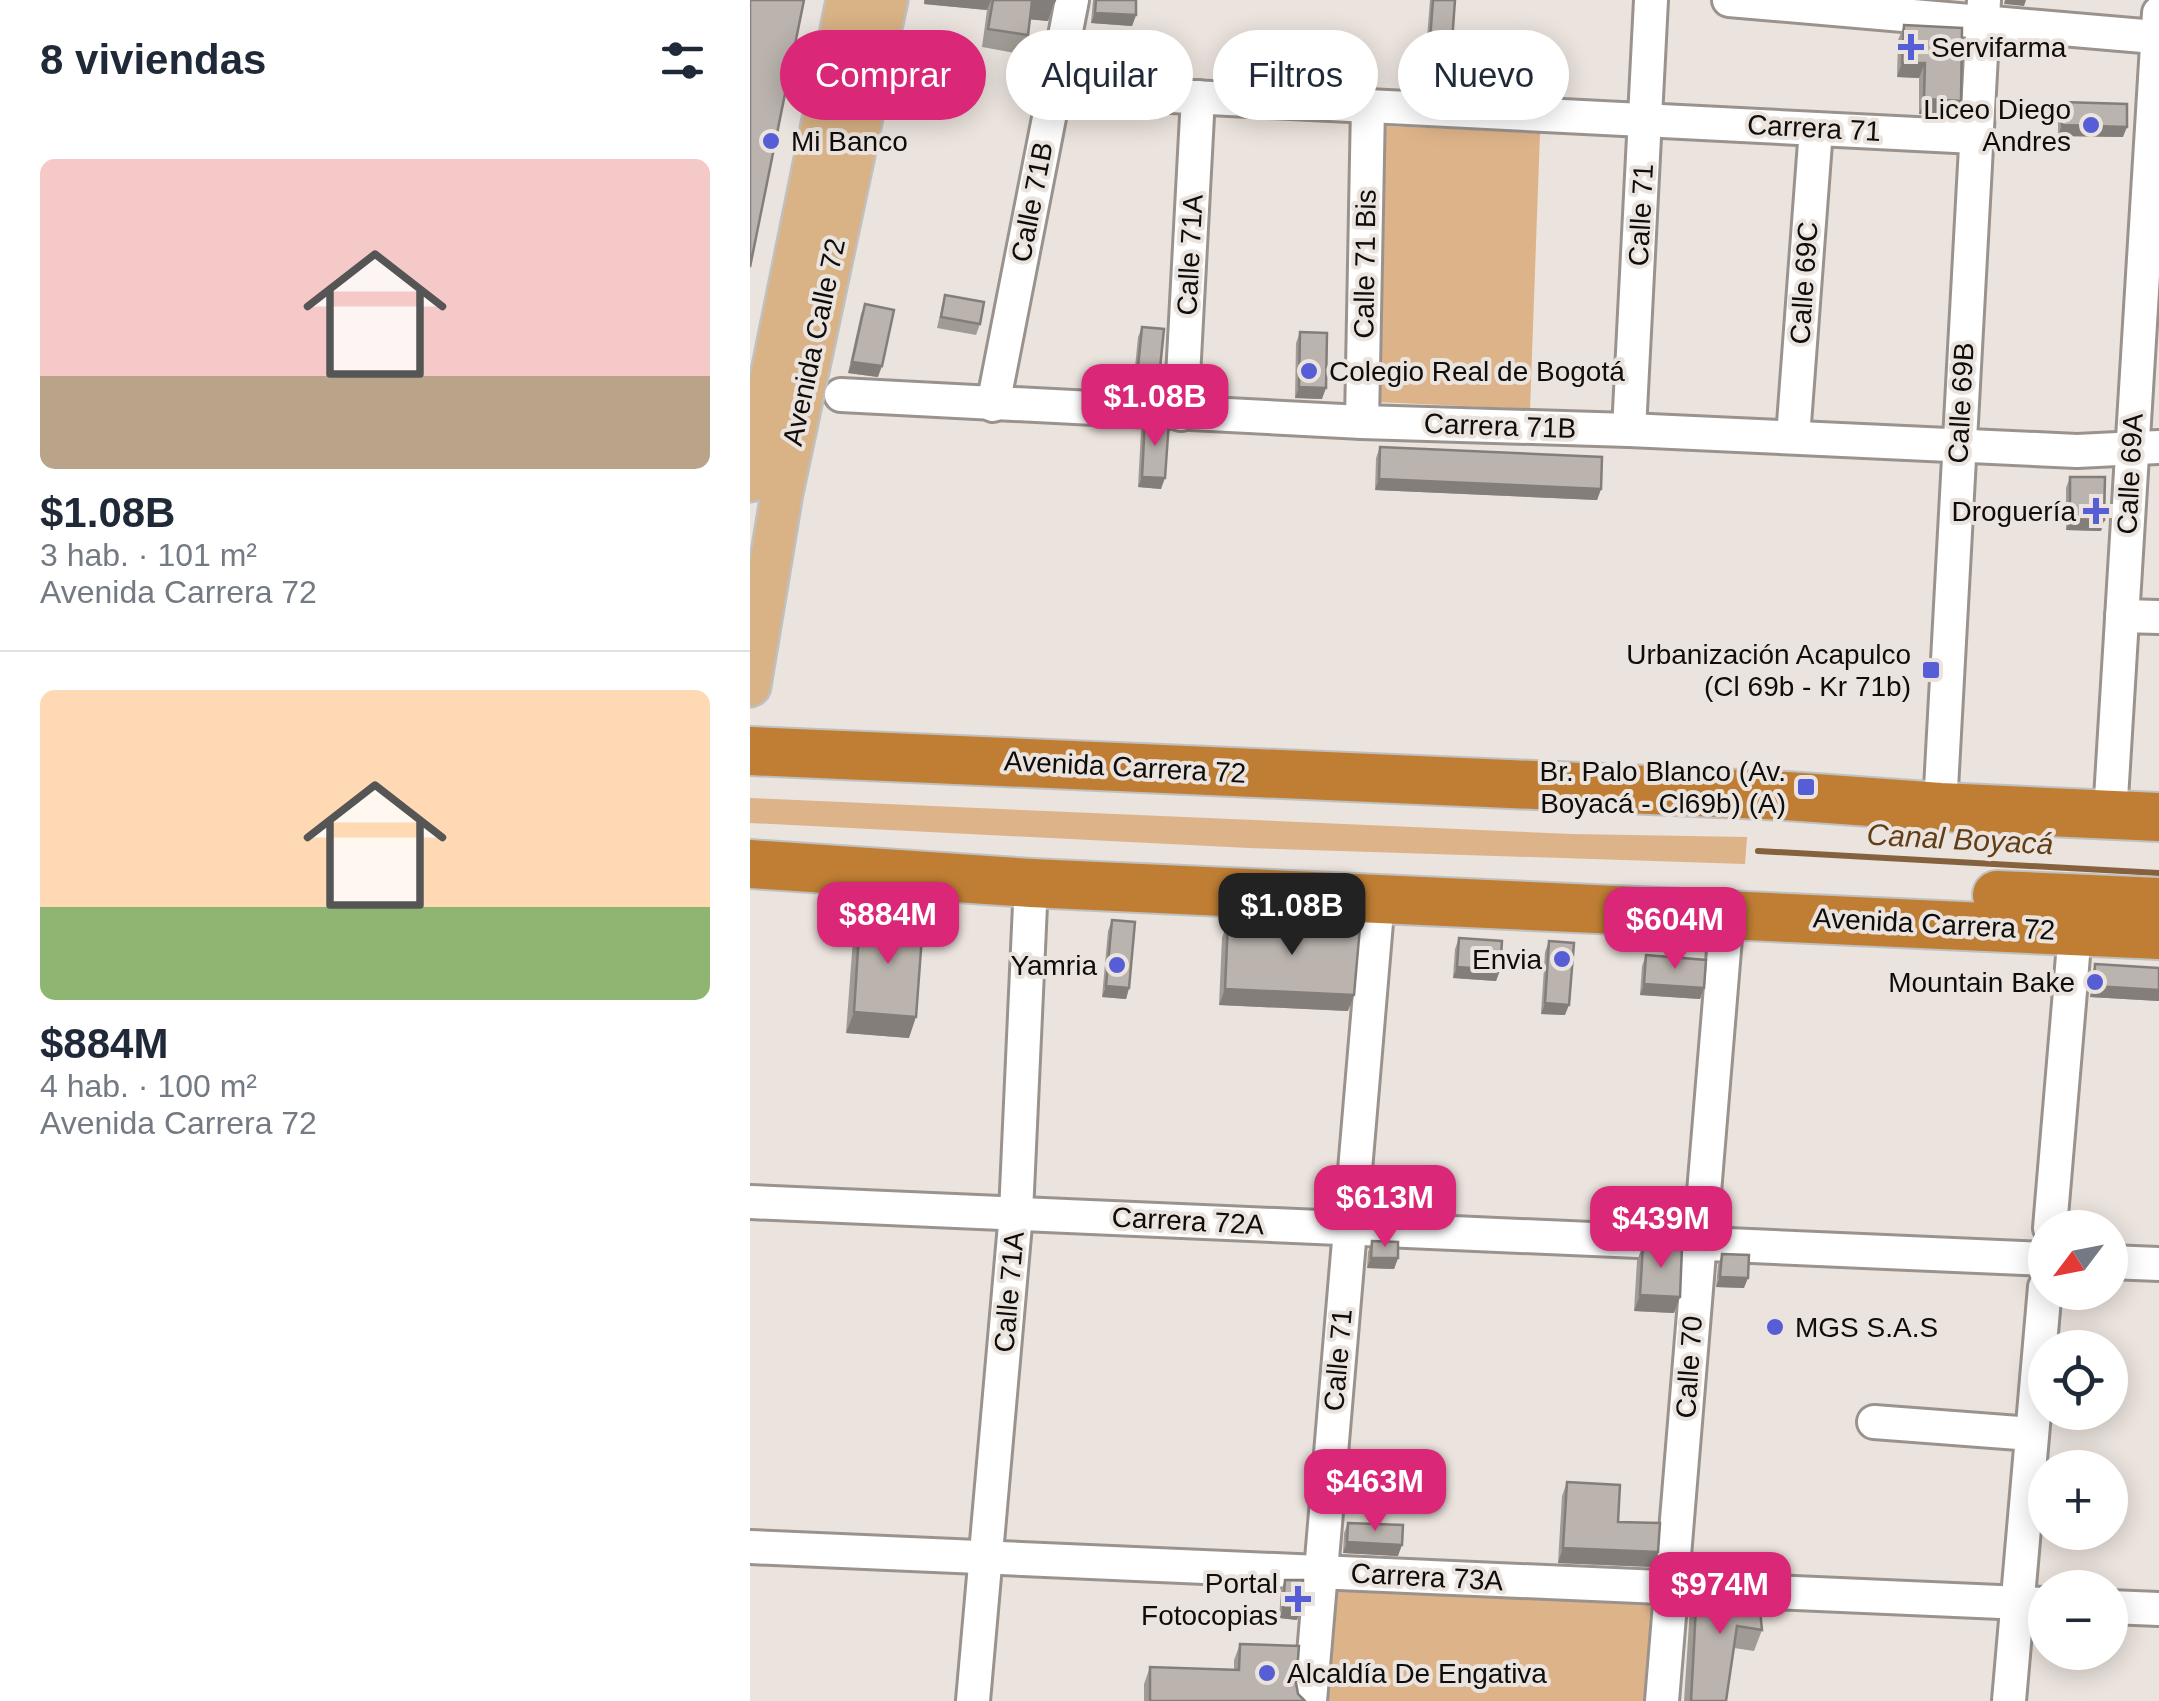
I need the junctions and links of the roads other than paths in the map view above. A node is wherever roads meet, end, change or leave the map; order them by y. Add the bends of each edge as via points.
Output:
1 (847, 0) edge
2 (887, 0) edge
3 (1072, 0) edge
4 (1650, 0) edge
5 (1729, 0) edge
6 (1976, 7) edge
7 (2157, 25) edge
8 (1066, 30) edge
9 (1193, 97) edge
10 (1198, 97) junction
11 (1213, 98) edge
12 (1378, 107) edge
13 (1048, 120) edge
14 (1368, 120) edge
15 (1647, 120) junction
16 (2154, 124) edge
17 (1816, 128) junction
18 (1975, 136) junction
19 (2149, 303) edge
20 (841, 395) dead end
21 (992, 405) junction
22 (1182, 414) junction
23 (1362, 422) junction
24 (1630, 430) junction
25 (1793, 438) junction
26 (1959, 445) junction
27 (2145, 448) edge
28 (766, 487) edge
29 (2122, 616) junction
30 (2159, 617) edge
31 (750, 686) edge
32 (750, 752) edge
33 (1040, 763) junction
34 (1308, 776) junction
35 (750, 783) edge
36 (958, 792) junction
37 (1940, 807) junction
38 (1398, 812) junction
39 (2110, 815) junction
40 (2159, 817) edge
41 (1880, 833) junction
42 (750, 834) edge
43 (2159, 848) edge
44 (1116, 855) junction
45 (750, 864) edge
46 (1310, 866) junction
47 (1031, 883) junction
48 (1169, 890) junction
49 (1236, 892) junction
50 (1960, 894) junction
51 (1378, 899) junction
52 (2159, 902) edge
53 (1727, 914) junction
54 (1876, 922) junction
55 (2076, 932) junction
56 (2159, 935) edge
57 (750, 1202) edge
58 (2052, 1210) edge
59 (1016, 1213) junction
60 (1350, 1228) junction
61 (1698, 1243) junction
62 (2028, 1258) edge
63 (2128, 1263) edge
64 (2159, 1264) edge
65 (2043, 1310) edge
66 (1874, 1422) dead end
67 (2032, 1434) junction
68 (750, 1547) edge
69 (986, 1557) junction
70 (2031, 1570) edge
71 (1320, 1572) junction
72 (1672, 1588) junction
73 (2028, 1603) edge
74 (2128, 1608) edge
75 (2159, 1609) edge
76 (2028, 1616) edge
77 (974, 1701) edge
78 (1310, 1701) edge
79 (1662, 1701) edge
80 (2009, 1701) edge

1 - 28 main road, Avenida Calle 72
2 - 28 main road, Avenida Calle 72
3 - 8 street, Calle 71B
4 - 15 street, Calle 71
5 - 6 street
6 - 7 street
6 - 18 street, Calle 69B
7 - 16 street, Calle 69A
9 - 10 street, Carrera 71
10 - 11 street, Carrera 71
10 - 22 street, Calle 71A
12 - 15 street, Carrera 71
13 - 21 street, Calle 71B
14 - 23 street, Calle 71 Bis
15 - 17 street, Carrera 71
15 - 24 street, Calle 71
16 - 19 street, Calle 69A
17 - 18 street, Carrera 71
17 - 25 street, Calle 69C
18 - 26 street, Calle 69B
19 - 27 street, Calle 69A
20 - 21 street, Carrera 71B
21 - 22 street, Carrera 71B
22 - 23 street, Carrera 71B
23 - 24 street, Carrera 71B
24 - 25 street, Carrera 71B
25 - 26 street, Carrera 71B
26 - 27 street, Carrera 71B
26 - 37 street, Calle 69B
27 - 29 street, Calle 69A
28 - 31 main road, Avenida Calle 72
29 - 30 street
29 - 39 street, Calle 69A
32 - 33 highway, Avenida Carrera 72
33 - 34 highway, Avenida Carrera 72
33 - 36 highway
34 - 37 highway, Avenida Carrera 72
34 - 38 highway
35 - 36 highway, Avenida Carrera 72
36 - 38 highway, Avenida Carrera 72
37 - 39 highway, Avenida Carrera 72
37 - 41 highway
38 - 41 highway, Avenida Carrera 72
39 - 40 highway, Avenida Carrera 72
41 - 43 highway, Avenida Carrera 72
42 - 44 highway, Avenida Carrera 72
44 - 46 highway, Avenida Carrera 72
44 - 48 highway
45 - 47 highway, Avenida Carrera 72
46 - 49 highway
46 - 50 highway, Avenida Carrera 72
47 - 48 highway, Avenida Carrera 72
47 - 59 street, Calle 71A
48 - 49 highway, Avenida Carrera 72
49 - 51 highway, Avenida Carrera 72
50 - 52 highway, Avenida Carrera 72
50 - 54 highway
51 - 53 highway, Avenida Carrera 72
51 - 60 street, Calle 71
53 - 54 highway, Avenida Carrera 72
53 - 61 street, Calle 70
54 - 55 highway, Avenida Carrera 72
55 - 56 highway, Avenida Carrera 72
55 - 58 street
57 - 59 street, Carrera 72A
59 - 60 street, Carrera 72A
59 - 69 street, Calle 71A
60 - 61 street, Carrera 72A
60 - 71 street, Calle 71
61 - 62 street, Carrera 72A
61 - 72 street, Calle 70
63 - 64 street
65 - 67 street
66 - 67 street
67 - 70 street
68 - 69 street, Carrera 73A
69 - 71 street, Carrera 73A
69 - 77 street, Calle 71A
71 - 72 street, Carrera 73A
71 - 78 street, Calle 71
72 - 73 street, Carrera 73A
72 - 79 street, Calle 70
74 - 75 street
76 - 80 street

